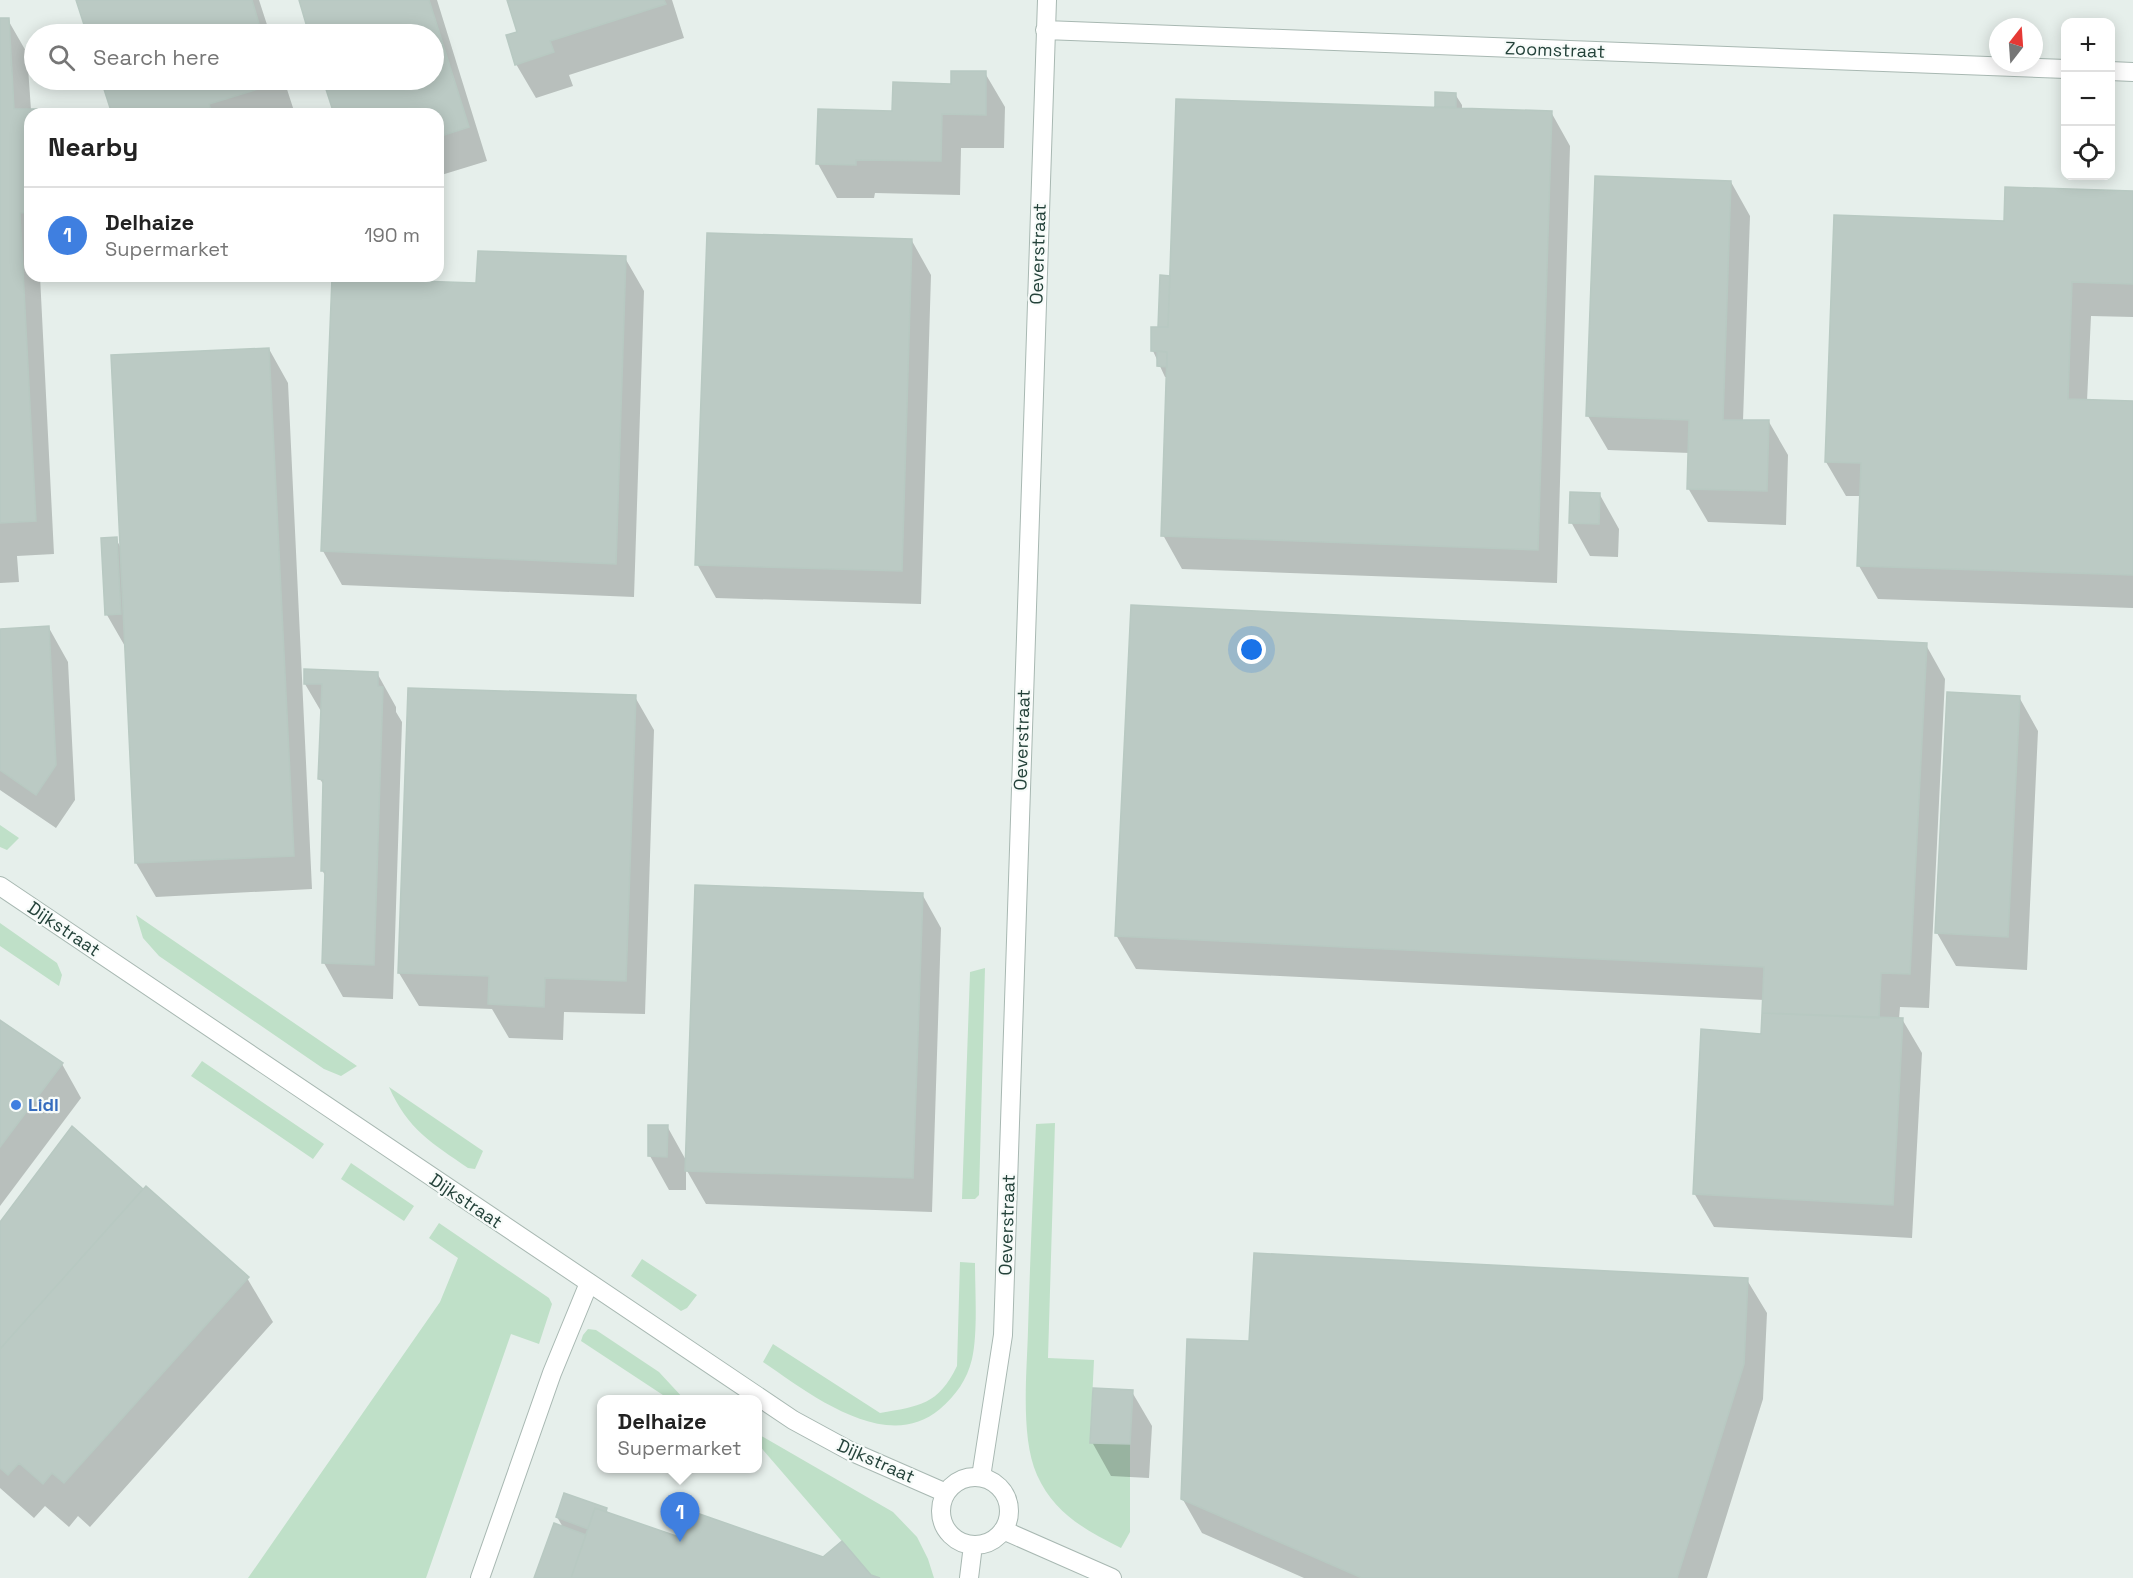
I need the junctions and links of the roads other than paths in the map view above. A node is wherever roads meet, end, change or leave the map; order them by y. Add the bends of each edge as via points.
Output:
1 (1047, 0) edge
2 (1045, 30) junction
3 (2061, 69) edge
4 (2115, 71) edge
5 (2133, 72) edge
6 (0, 886) edge
7 (589, 1283) junction
8 (756, 1395) edge
9 (762, 1399) edge
10 (981, 1477) junction
11 (946, 1492) junction
12 (1003, 1530) junction
13 (973, 1545) junction
14 (480, 1578) edge
15 (969, 1578) edge
16 (1112, 1578) edge

1 - 2 street, Oeverstraat
2 - 3 street, Zoomstraat
2 - 10 street, Oeverstraat via 1003,1335
4 - 5 street
6 - 7 street, Dijkstraat
7 - 8 street, Dijkstraat
7 - 14 street via 552,1373
9 - 11 street, Dijkstraat via 850,1451
10 - 11 street via 961,1479
10 - 12 street via 1000,1488 1006,1498 1008,1520
11 - 13 street via 940,1509 945,1528 953,1537
12 - 13 street via 995,1539
12 - 16 street
13 - 15 street

